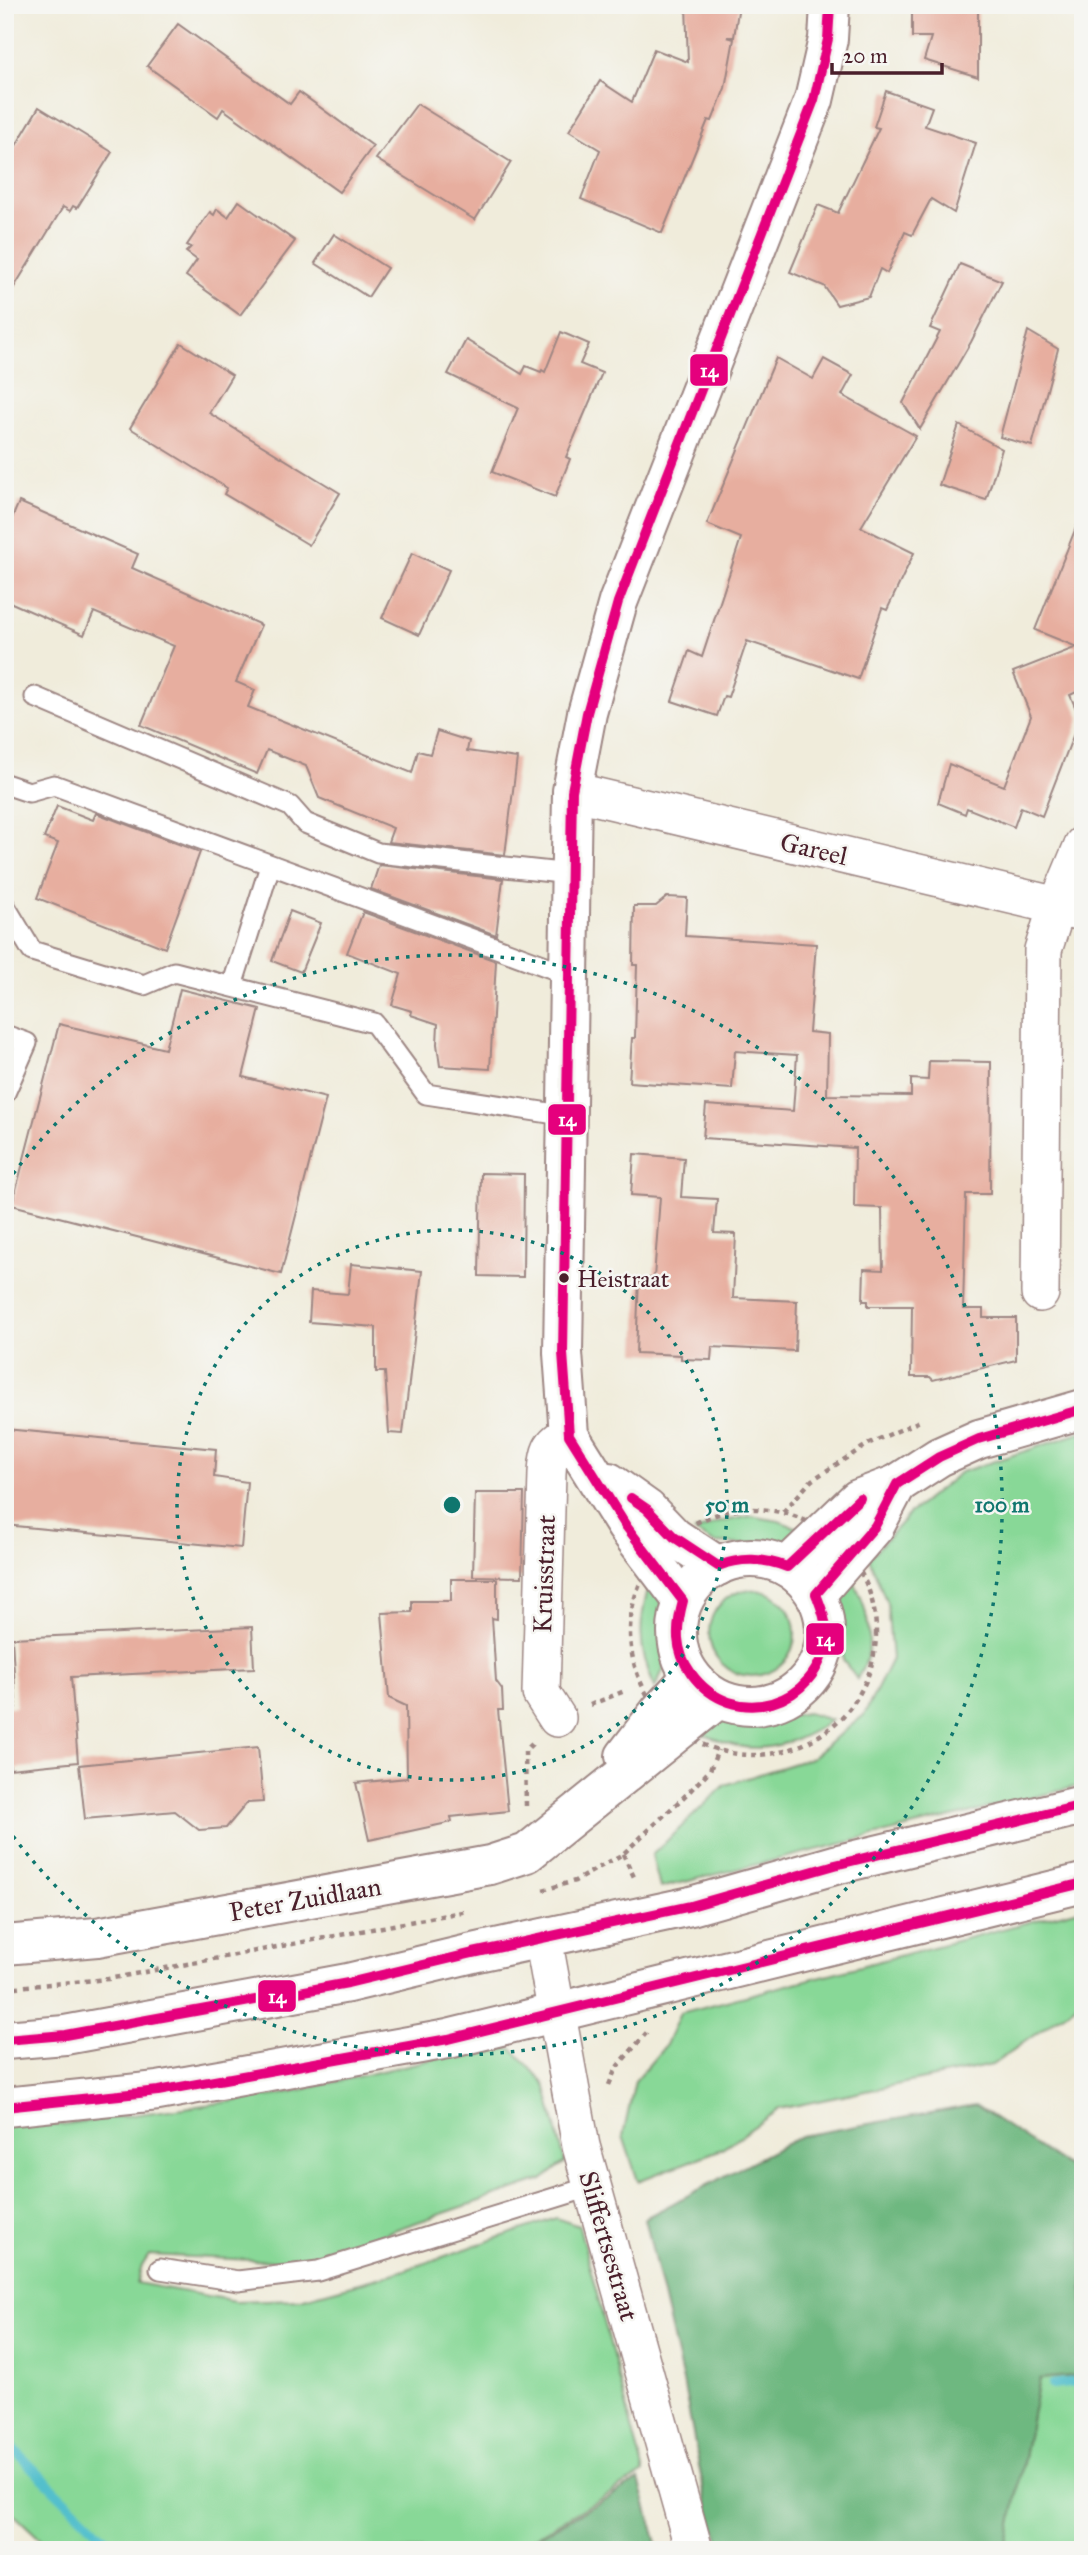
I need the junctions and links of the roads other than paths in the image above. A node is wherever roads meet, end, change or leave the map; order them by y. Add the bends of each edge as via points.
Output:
1 (830, 5) edge
2 (35, 697) dead end
3 (5, 783) edge
4 (572, 792) junction
5 (1083, 845) edge
6 (270, 866) junction
7 (570, 874) junction
8 (5, 906) edge
9 (1070, 909) edge
10 (570, 975) junction
11 (232, 986) junction
12 (5, 1035) edge
13 (5, 1093) edge
14 (568, 1116) junction
15 (1040, 1293) dead end
16 (1083, 1409) edge
17 (569, 1435) junction
18 (592, 1470) junction
19 (837, 1544) junction
20 (718, 1566) junction
21 (787, 1567) junction
22 (816, 1594) junction
23 (683, 1601) junction
24 (704, 1688) junction
25 (557, 1718) road end
26 (1083, 1805) edge
27 (1083, 1883) edge
28 (542, 1938) junction
29 (5, 1945) edge
30 (556, 2011) junction
31 (5, 2040) edge
32 (5, 2107) edge
33 (593, 2186) junction
34 (160, 2269) dead end
35 (694, 2550) edge

1 - 4 street via 828,39 814,100 618,602 587,713
2 - 7 lane via 290,806 305,823 378,853
3 - 6 lane via 29,792 54,785
4 - 7 street
4 - 9 street, Gareel
5 - 9 street
6 - 10 lane
6 - 11 lane
7 - 10 street
8 - 11 lane via 33,951 144,985 174,971
9 - 15 street via 1043,950
10 - 14 street
11 - 14 lane via 374,1023 426,1094
12 - 13 lane via 27,1043
14 - 17 street via 564,1353
16 - 19 street via 979,1439 897,1484 858,1499
17 - 18 street
17 - 25 street, Kruisstraat via 548,1453 547,1473 541,1692
18 - 20 street via 647,1509 674,1537
18 - 23 street
19 - 21 street
19 - 22 street
20 - 21 street via 752,1557
20 - 23 street via 697,1580
21 - 22 street
22 - 24 street via 826,1640 820,1664 806,1684 787,1698 764,1706 740,1707
23 - 24 street via 677,1626 679,1653
24 - 29 street, Peter Zuidlaan via 569,1822 527,1853 490,1865 97,1937
26 - 28 street via 835,1865 691,1906
27 - 30 street
28 - 30 street, Sliffertsestraat
28 - 31 street via 348,1983 65,2035
30 - 32 street via 449,2039 271,2072 158,2091
30 - 33 street, Sliffertsestraat
33 - 34 lane via 318,2271 238,2281
33 - 35 street, Sliffertsestraat

